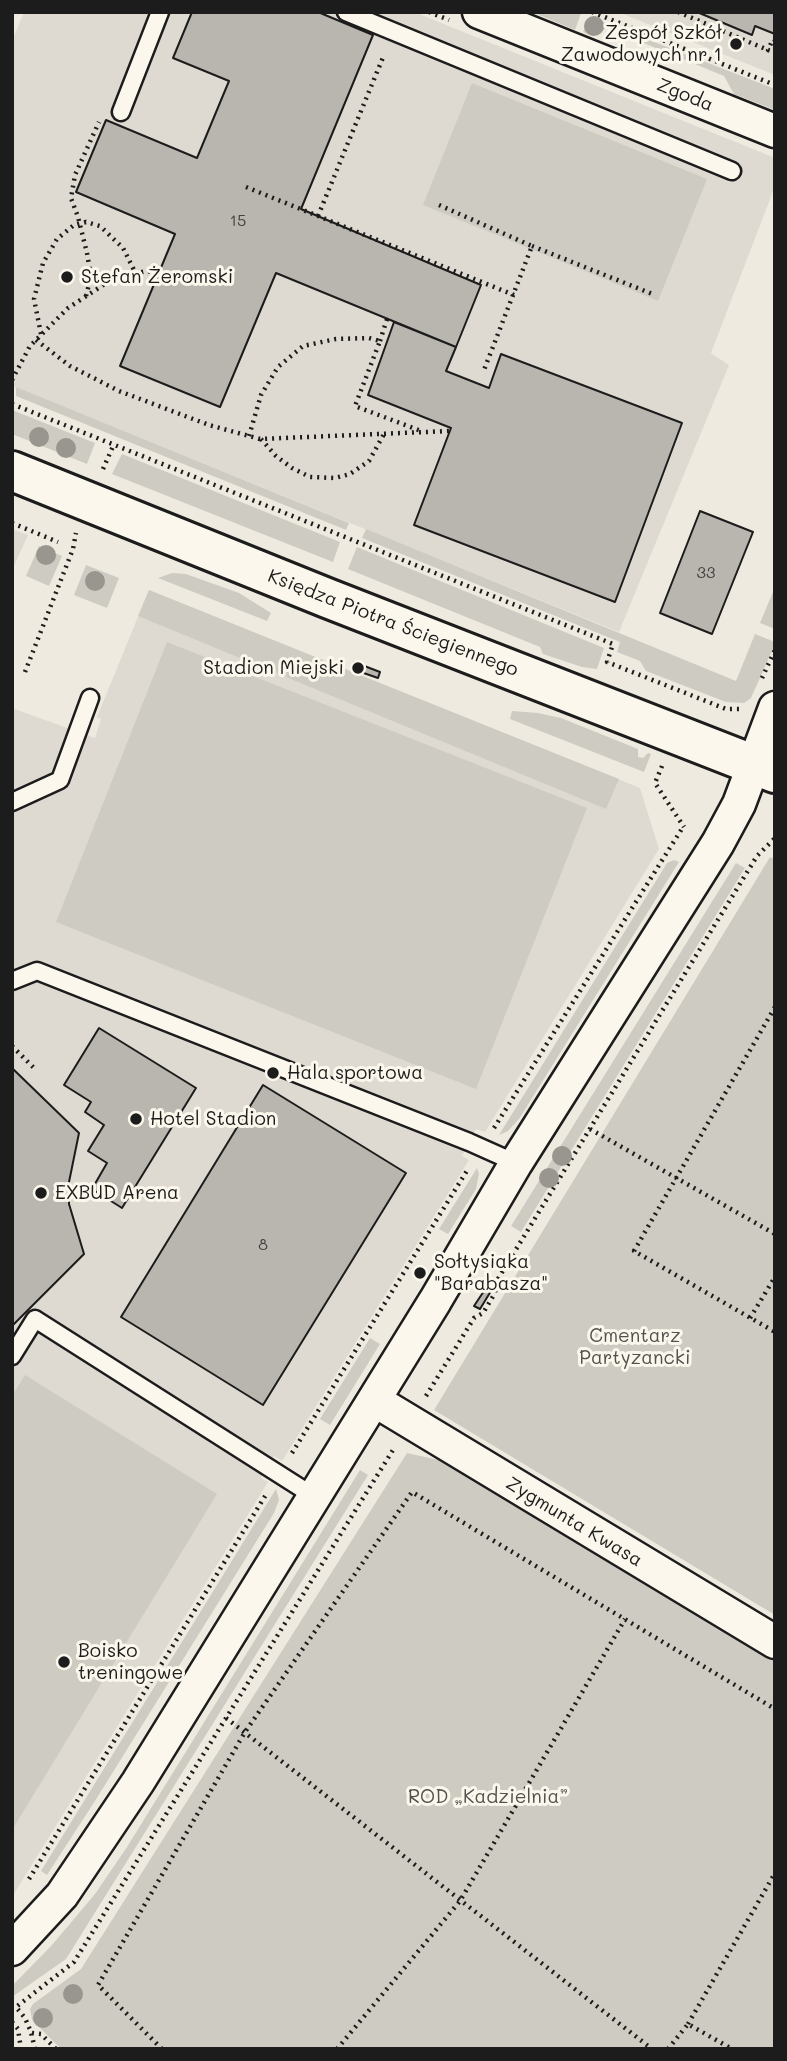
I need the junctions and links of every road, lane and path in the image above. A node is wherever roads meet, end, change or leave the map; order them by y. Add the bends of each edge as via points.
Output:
1 (160, 12) edge
2 (346, 12) edge
3 (479, 12) edge
4 (592, 12) edge
5 (678, 12) edge
6 (775, 40) edge
7 (388, 45) dead end
8 (768, 50) junction
9 (775, 52) edge
10 (775, 85) edge
11 (121, 112) joint
12 (775, 131) edge
13 (732, 171) dead end
14 (246, 187) dead end
15 (439, 205) dead end
16 (318, 216) junction
17 (80, 223) junction
18 (532, 246) junction
19 (159, 273) dead end
20 (136, 274) junction
21 (513, 295) junction
22 (655, 295) dead end
23 (86, 296) junction
24 (387, 319) dead end
25 (41, 334) junction
26 (36, 340) junction
27 (380, 341) junction
28 (484, 370) dead end
29 (12, 380) edge
30 (12, 404) edge
31 (449, 431) dead end
32 (425, 432) junction
33 (384, 434) junction
34 (249, 436) junction
35 (260, 439) junction
36 (114, 444) junction
37 (102, 470) dead end
38 (12, 471) edge
39 (12, 523) edge
40 (76, 532) dead end
41 (58, 542) dead end
42 (775, 650) edge
43 (25, 672) dead end
44 (90, 698) dead end
45 (761, 699) edge
46 (662, 765) dead end
47 (765, 769) edge
48 (12, 802) edge
49 (775, 838) edge
50 (12, 981) edge
51 (775, 1007) edge
52 (12, 1046) edge
53 (34, 1069) dead end
54 (590, 1129) junction
55 (490, 1134) dead end
56 (472, 1163) dead end
57 (516, 1163) junction
58 (677, 1177) junction
59 (775, 1234) edge
60 (775, 1277) edge
61 (750, 1318) junction
62 (775, 1332) edge
63 (12, 1356) edge
64 (373, 1400) junction
65 (423, 1402) dead end
66 (399, 1440) dead end
67 (280, 1473) junction
68 (315, 1497) junction
69 (625, 1619) junction
70 (775, 1642) edge
71 (775, 1709) edge
72 (226, 1718) junction
73 (245, 1732) junction
74 (775, 1873) edge
75 (27, 1883) dead end
76 (460, 1901) junction
77 (12, 1949) edge
78 (12, 2022) edge
79 (688, 2024) junction
80 (31, 2032) junction
81 (21, 2049) edge
82 (35, 2049) edge
83 (56, 2049) edge
84 (162, 2049) edge
85 (337, 2049) edge
86 (652, 2049) edge
87 (668, 2049) edge
88 (732, 2049) edge

1 - 11 lane
2 - 13 lane
3 - 12 street, Zgoda
4 - 10 path
5 - 8 path
6 - 8 path
7 - 16 path
8 - 9 path
11 - 17 path via 100,121 75,175 71,198
14 - 16 path
15 - 18 path
16 - 21 path
17 - 20 path via 100,226 123,248
17 - 23 path via 91,277
17 - 25 path via 57,239 43,263 34,299
18 - 21 path
18 - 22 path
19 - 20 path
20 - 23 path via 114,278
21 - 28 path
23 - 25 path
24 - 27 path
25 - 26 path
26 - 29 path
26 - 34 path via 71,366 119,391
27 - 32 path via 355,406
27 - 34 path via 336,339 303,346 278,367 261,395
30 - 36 path
31 - 32 path
32 - 33 path
33 - 35 path
33 - 35 path via 369,461 335,478 310,477 292,468
34 - 35 path
36 - 37 path
36 - 45 path via 613,645 607,662 726,709 740,709
38 - 47 street, Księdza Piotra Ściegiennego
39 - 41 path
40 - 43 path
42 - 45 path
44 - 48 lane via 60,780
45 - 47 street
46 - 55 path via 655,783 683,827
47 - 57 street
49 - 54 path via 757,856
50 - 57 lane via 37,971
51 - 58 path
52 - 53 path
54 - 58 path
54 - 65 path via 496,1282 483,1313 474,1318
56 - 67 path
57 - 64 street
58 - 59 path
58 - 61 path via 634,1251
60 - 61 path
61 - 62 path
63 - 67 lane via 35,1319
64 - 68 street
64 - 70 street, Zygmunta Kwasa
66 - 72 path
67 - 68 lane
67 - 75 path
68 - 77 street via 138,1782 62,1895
69 - 71 path
69 - 73 path via 412,1492
69 - 76 path
72 - 73 path
72 - 80 path via 74,1962 16,2007
73 - 76 path
73 - 84 path via 98,1985
74 - 79 path
76 - 85 path
76 - 86 path
78 - 81 path
79 - 87 path
79 - 88 path
80 - 82 path
80 - 83 path via 41,2034

